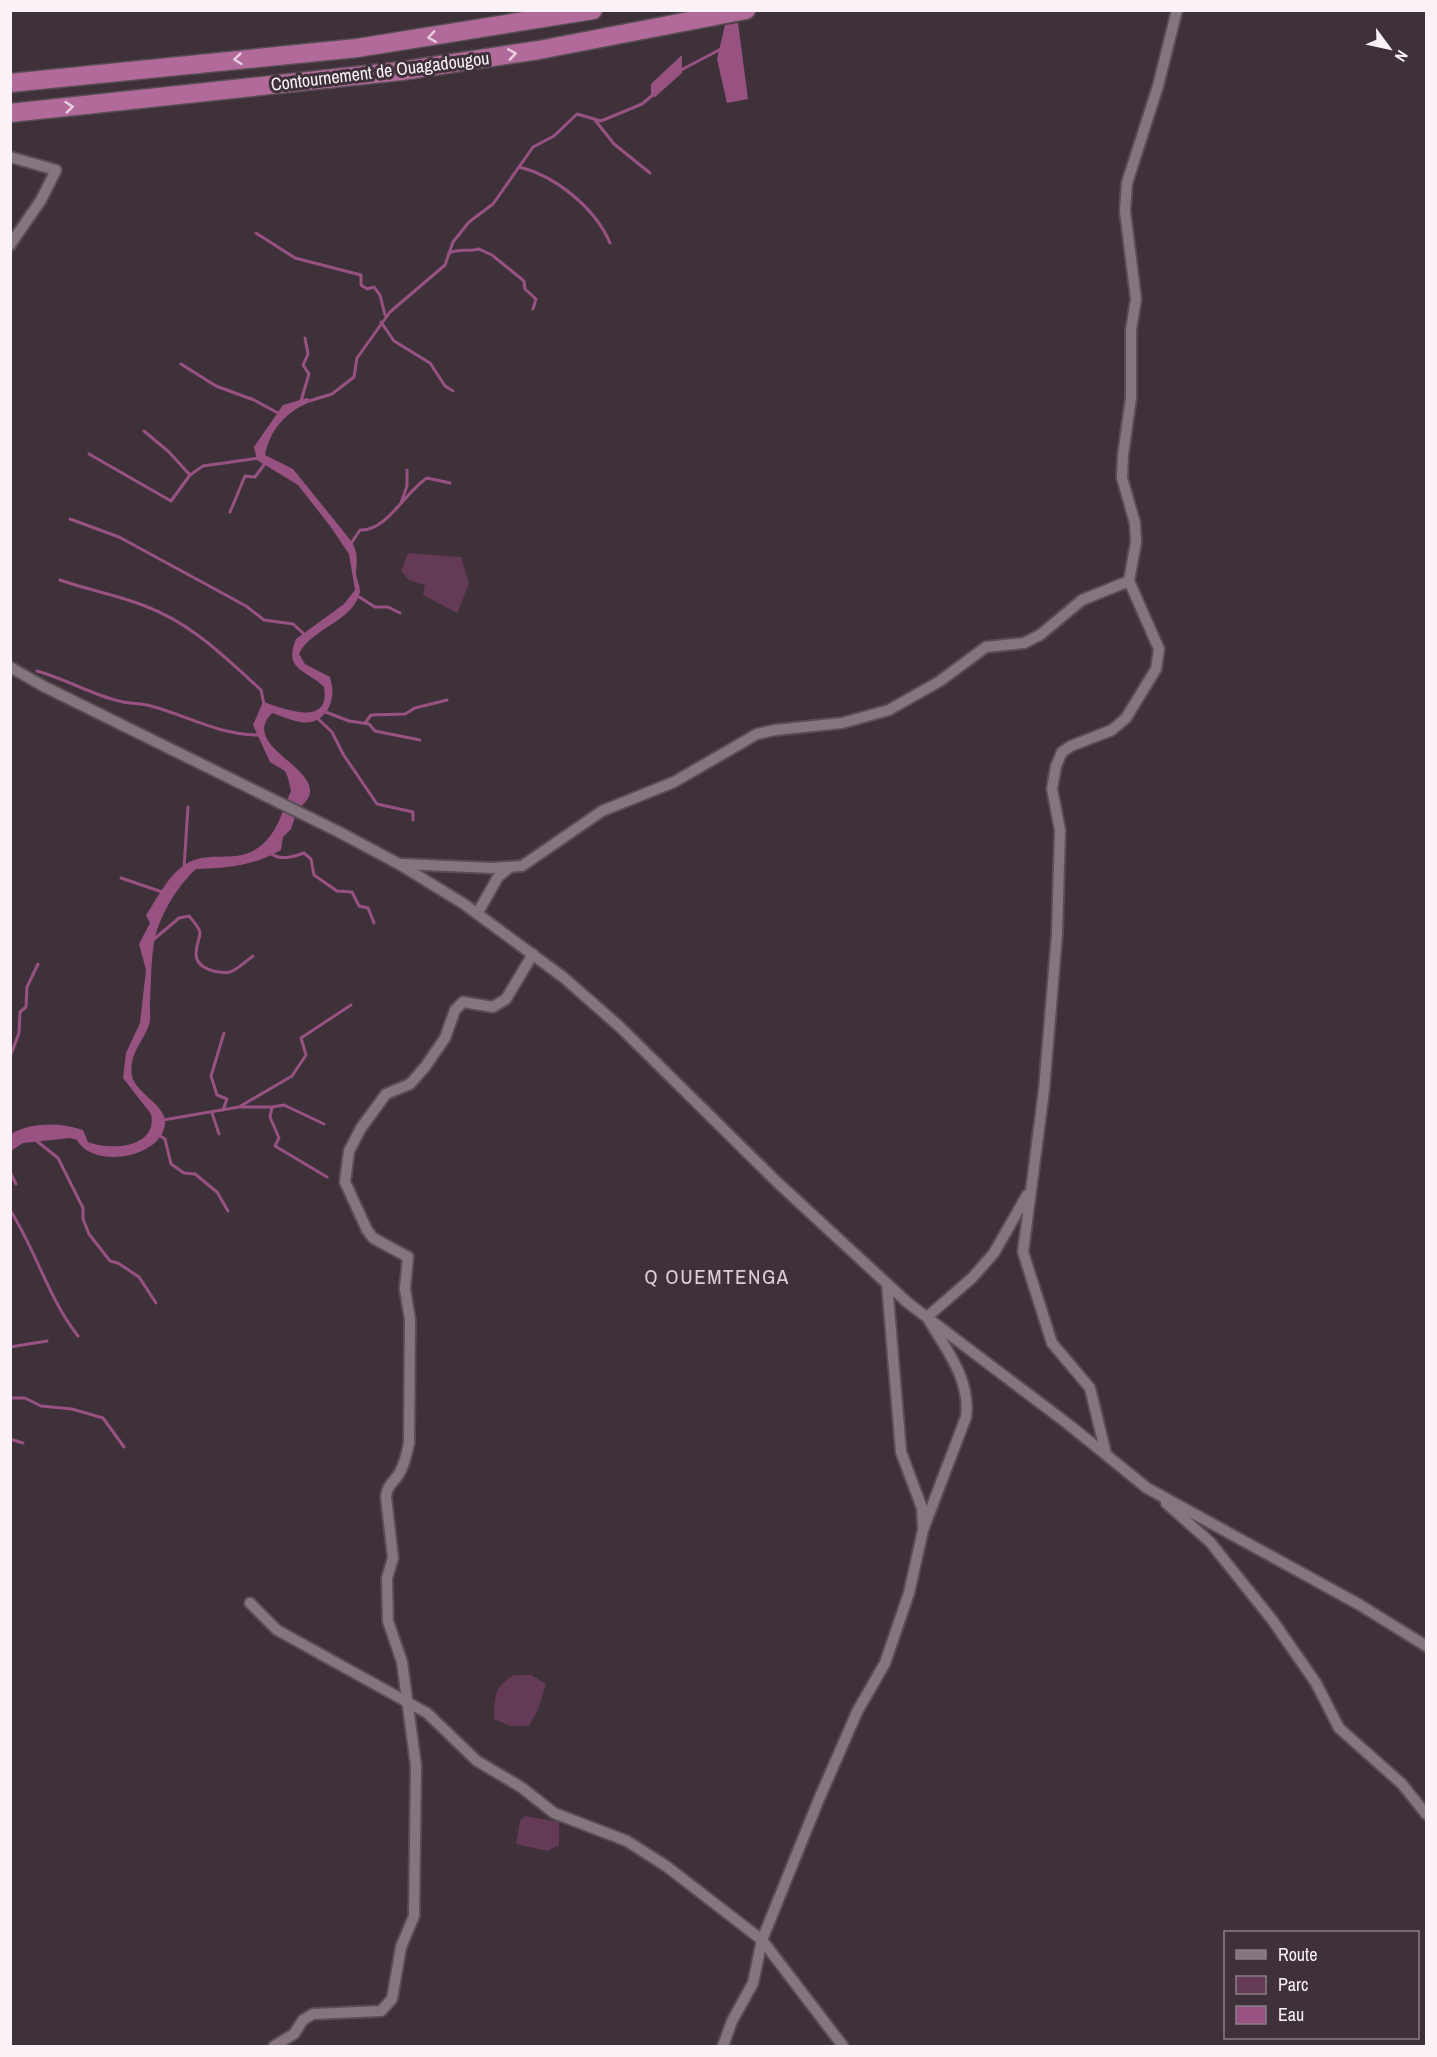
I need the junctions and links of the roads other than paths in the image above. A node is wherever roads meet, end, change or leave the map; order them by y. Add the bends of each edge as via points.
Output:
1 (593, 10) edge
2 (1177, 10) edge
3 (743, 11) edge
4 (10, 83) edge
5 (10, 113) edge
6 (10, 157) edge
7 (10, 245) edge
8 (1129, 581) junction
9 (10, 667) edge
10 (399, 864) junction
11 (510, 867) junction
12 (477, 914) junction
13 (533, 954) junction
14 (1031, 1187) junction
15 (887, 1284) junction
16 (927, 1317) junction
17 (1106, 1454) junction
18 (1147, 1488) junction
19 (923, 1530) junction
20 (250, 1603) dead end
21 (1426, 1646) edge
22 (408, 1701) junction
23 (1426, 1814) edge
24 (762, 1940) junction
25 (274, 2046) edge
26 (723, 2046) edge
27 (843, 2046) edge

1 -> 4 highway, Contournement de Ouagadougou via 357,48
2 - 8 street via 1127,183 1125,229 1136,299 1122,478 1136,533
5 -> 3 highway, Contournement de Ouagadougou via 401,71
6 - 7 street via 56,170
8 - 11 street via 1082,600 1040,635 1024,643 986,647 904,704 842,723 757,734 674,782 602,811 537,857 522,866
8 - 14 street via 1158,649 1156,669 1126,718 1112,730 1062,752 1052,789 1060,830 1057,934 1044,1090
9 - 10 street
10 - 11 street
10 - 12 street
11 - 12 street via 498,877
12 - 13 street
13 - 15 street via 620,1027
13 - 22 street via 506,999 493,1007 463,1002 455,1010 445,1038 424,1067 410,1084 386,1094 349,1151 345,1182 367,1230 373,1238 408,1257 409,1262 405,1289 410,1320 409,1443 405,1463 387,1487 386,1497 393,1558 387,1578 388,1621 402,1662
14 - 16 street via 994,1253
14 - 17 street via 1023,1252 1052,1343 1090,1388
15 - 16 street
15 - 19 street via 901,1452 922,1508
16 - 17 street
16 - 19 street via 962,1378 968,1405
17 - 18 street
18 - 21 street via 1350,1599
18 - 23 street via 1210,1542 1316,1683 1339,1728 1402,1784
19 - 24 street via 909,1593 885,1664 857,1712
20 - 22 street via 277,1630
22 - 24 street via 427,1713 477,1761 521,1787 554,1813 627,1841
22 - 25 street via 416,1766 414,1916 401,1947 392,1999 381,2010 314,2014 303,2020 294,2034
24 - 26 street via 753,1983
24 - 27 street

